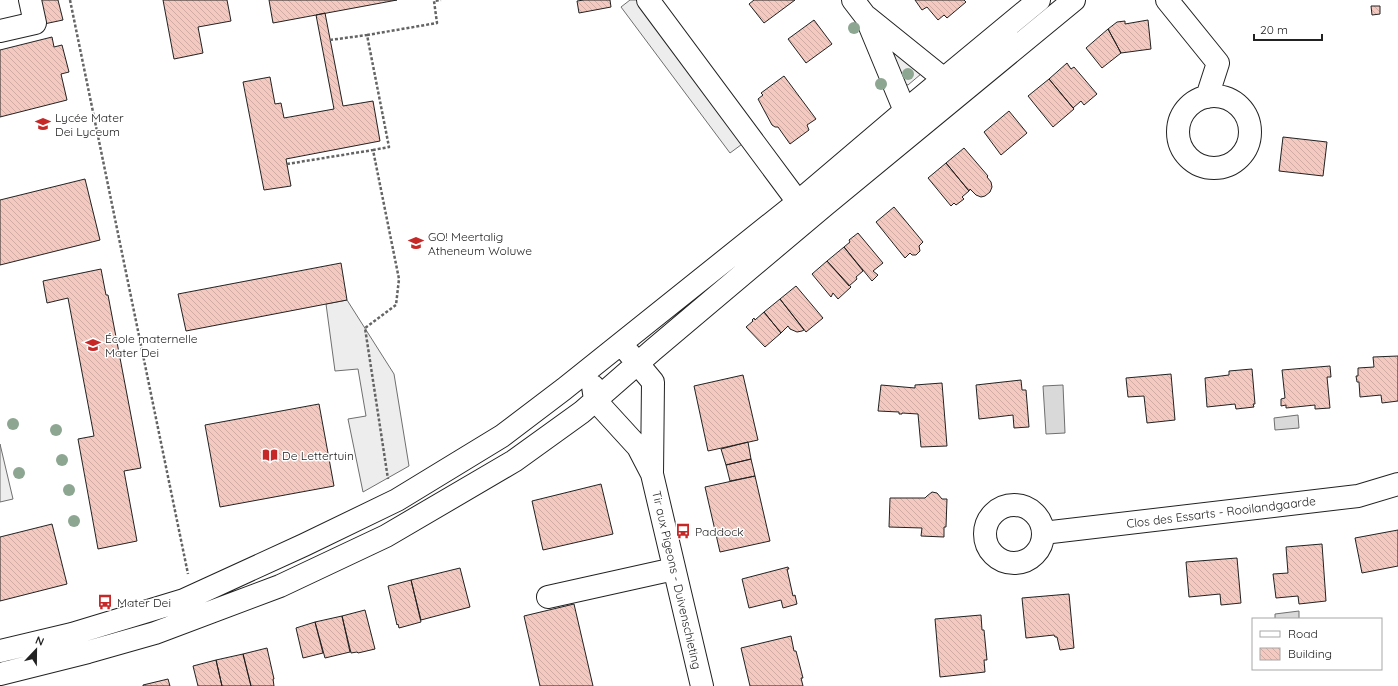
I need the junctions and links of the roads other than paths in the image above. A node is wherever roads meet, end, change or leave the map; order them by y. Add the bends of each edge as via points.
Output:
1 (30, 0) edge
2 (648, 0) edge
3 (1039, 0) edge
4 (1074, 0) edge
5 (1167, 0) edge
6 (860, 8) edge
7 (0, 31) edge
8 (944, 79) junction
9 (1207, 97) dead end
10 (905, 111) junction
11 (798, 202) junction
12 (621, 344) junction
13 (638, 363) junction
14 (591, 367) junction
15 (595, 400) junction
16 (652, 474) junction
17 (1398, 484) edge
18 (1044, 533) dead end
19 (674, 569) junction
20 (548, 597) dead end
21 (0, 651) edge
22 (0, 674) edge
23 (702, 686) edge

1 - 7 street via 35,23
2 - 11 street
3 - 8 street
4 - 13 street
5 - 9 street via 1218,62
6 - 8 street
6 - 10 street
8 - 10 street
10 - 11 street
11 - 12 street
12 - 13 street, Tir aux Pigeons - Duivenschieting
12 - 14 street
13 - 15 street
13 - 16 street, Tir aux Pigeons - Duivenschieting via 652,382
14 - 15 street
14 - 21 street via 502,436 398,500 192,596 72,634
15 - 16 street, Tir aux Pigeons - Duivenschieting via 638,447
15 - 22 street via 514,461 386,536 280,586 155,633
16 - 19 street, Tir aux Pigeons - Duivenschieting
17 - 18 street, Clos des Essarts - Rooilandgaarde via 1358,496
19 - 20 street
19 - 23 street, Tir aux Pigeons - Duivenschieting

